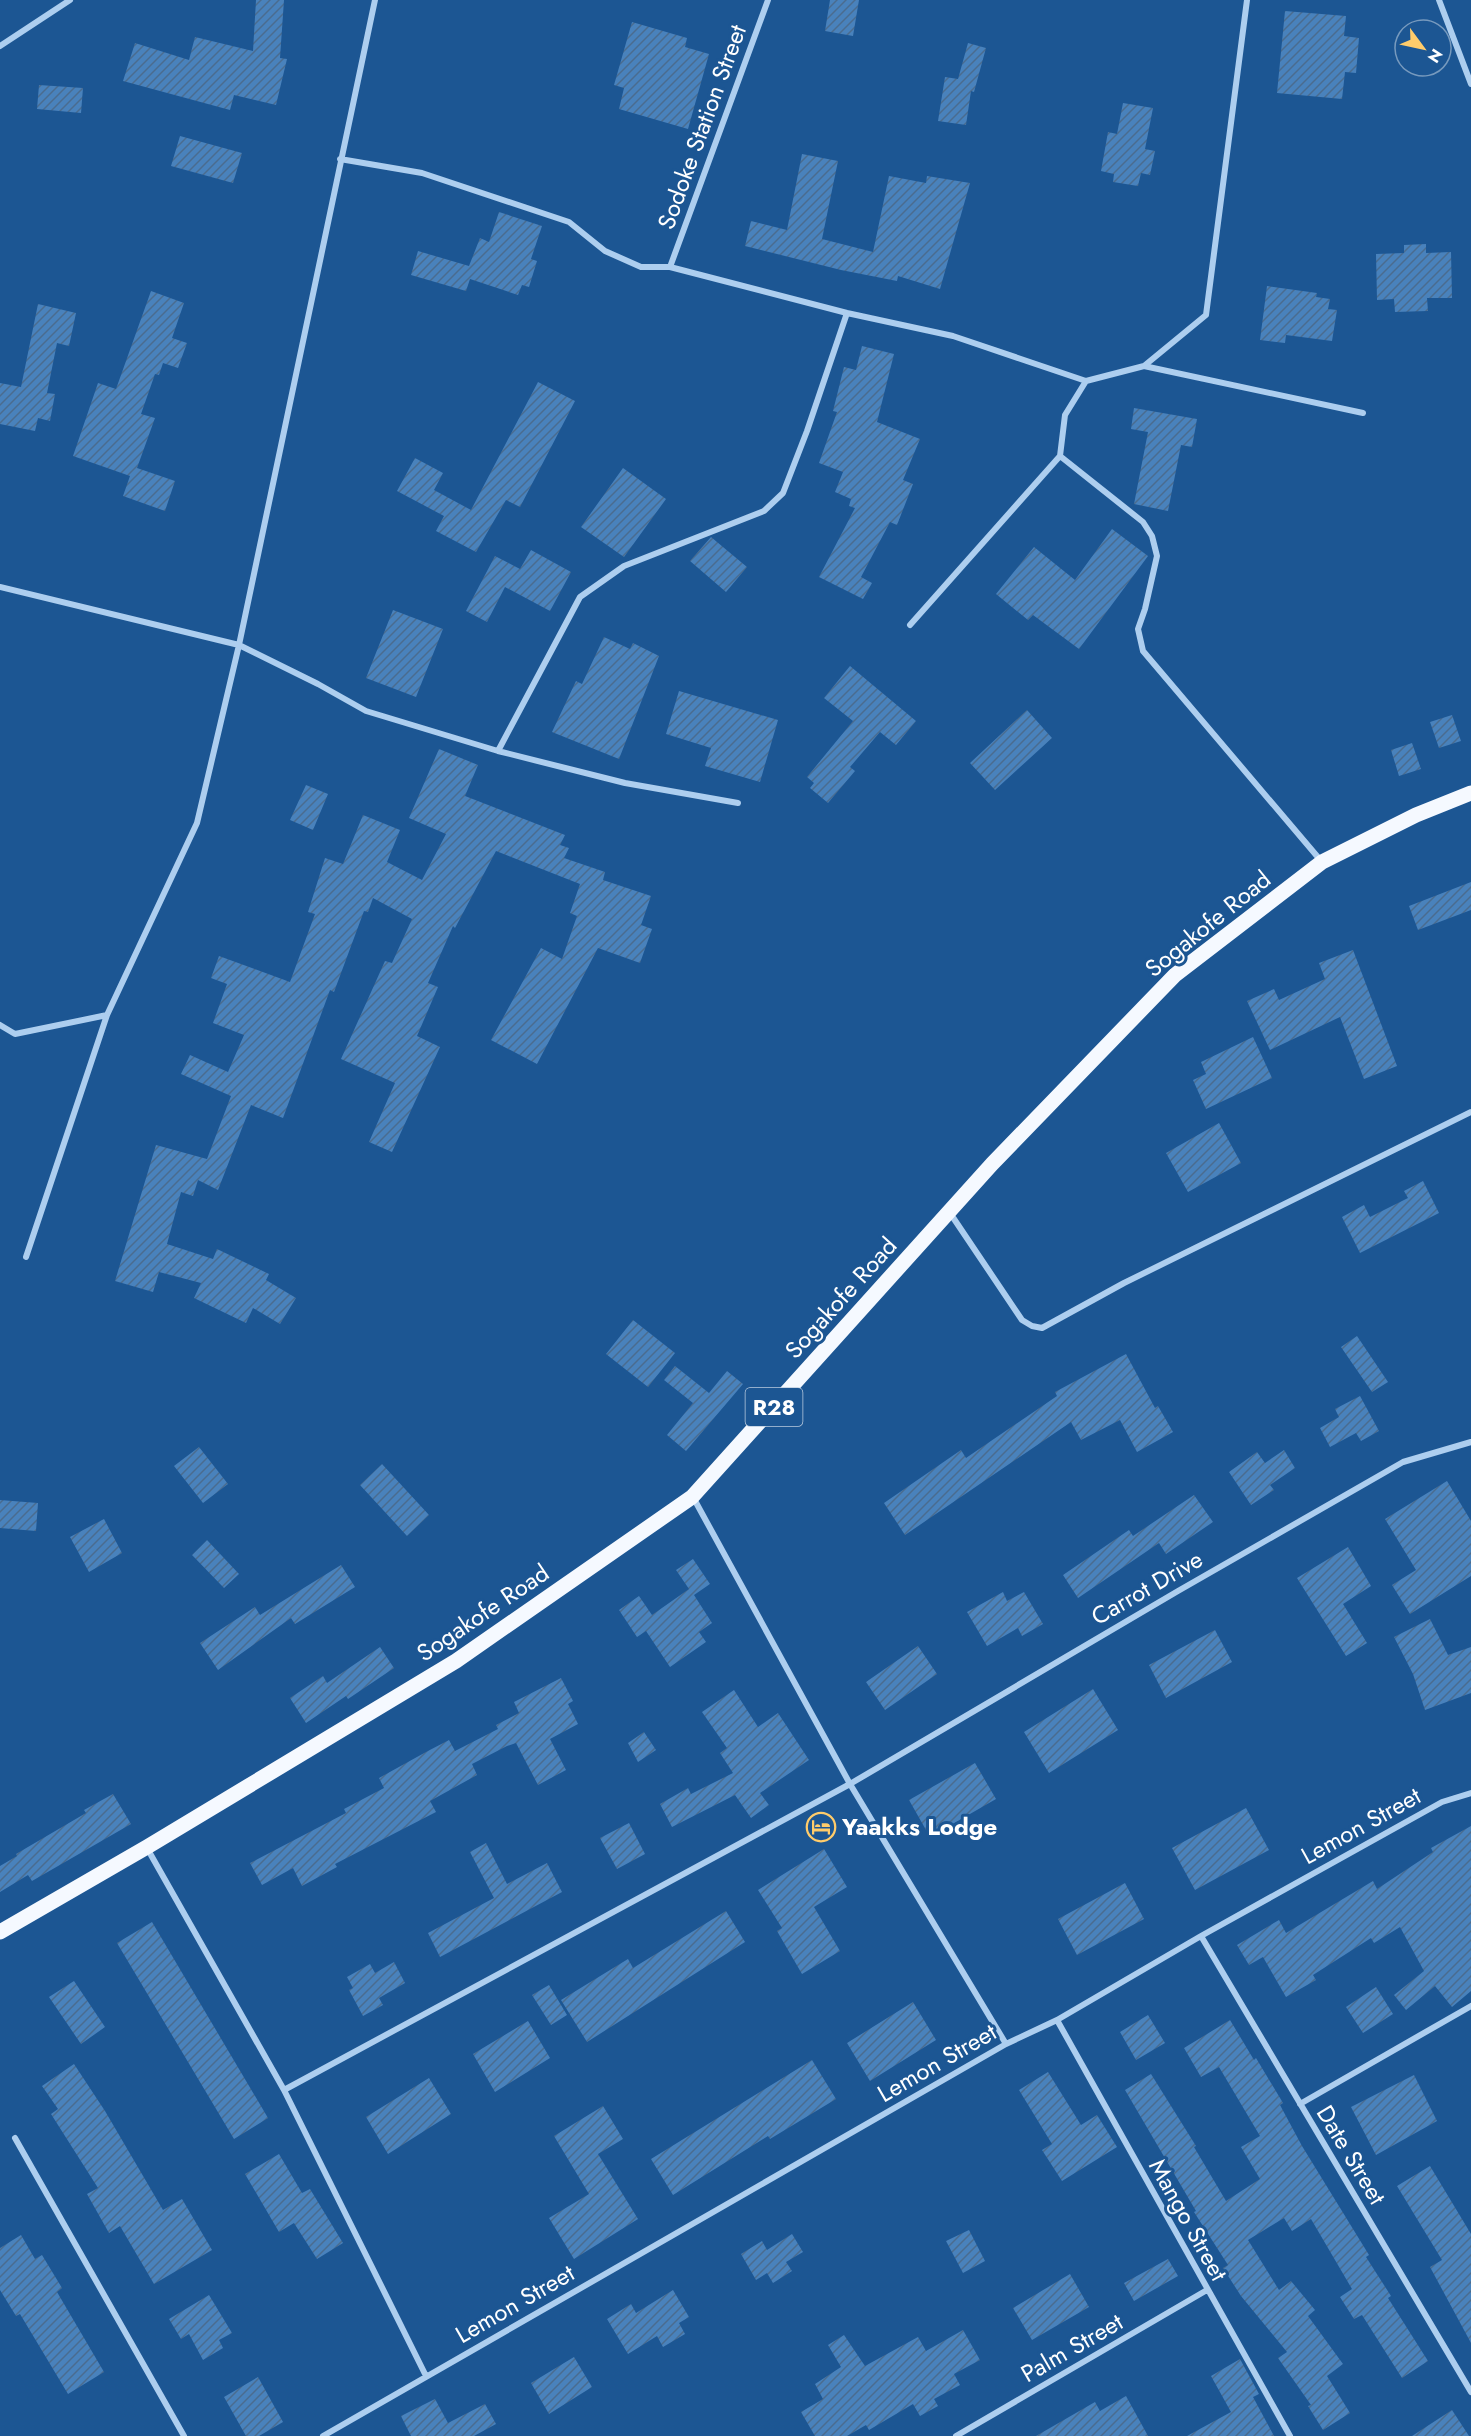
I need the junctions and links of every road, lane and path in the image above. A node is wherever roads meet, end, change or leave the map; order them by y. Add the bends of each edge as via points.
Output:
1 (70, 0) edge
2 (375, 0) edge
3 (768, 0) edge
4 (1247, 0) edge
5 (1439, 0) edge
6 (0, 46) edge
7 (1471, 84) edge
8 (340, 159) junction
9 (670, 267) junction
10 (847, 313) junction
11 (1144, 366) junction
12 (1086, 381) junction
13 (1362, 413) dead end
14 (1060, 456) junction
15 (0, 587) edge
16 (910, 626) dead end
17 (239, 645) junction
18 (498, 752) junction
19 (1471, 793) edge
20 (738, 803) dead end
21 (1322, 862) junction
22 (107, 1015) junction
23 (0, 1025) edge
24 (1471, 1112) edge
25 (950, 1212) junction
26 (26, 1257) dead end
27 (1471, 1442) edge
28 (692, 1497) junction
29 (850, 1784) junction
30 (1471, 1793) edge
31 (147, 1847) junction
32 (0, 1932) edge
33 (1201, 1936) junction
34 (1471, 2006) edge
35 (1057, 2020) junction
36 (1006, 2044) junction
37 (284, 2090) junction
38 (1300, 2104) junction
39 (15, 2138) dead end
40 (1207, 2290) junction
41 (426, 2376) junction
42 (1471, 2392) edge
43 (184, 2436) edge
44 (323, 2436) edge
45 (956, 2436) edge
46 (1290, 2436) edge

1 - 6 street
2 - 8 street
3 - 9 street, Sodoke Station Street
4 - 11 street via 1206,315
5 - 7 street
8 - 9 street via 422,173 569,222 605,251 641,267
8 - 17 street
9 - 10 street
10 - 12 street via 953,336
10 - 18 street via 783,494 764,511 624,566 580,597
11 - 12 street
11 - 13 street
12 - 14 street via 1065,415
14 - 16 street
14 - 21 street via 1143,522 1152,536 1156,556 1138,629 1143,651
15 - 17 street
17 - 18 street via 366,711
17 - 22 street via 196,822
18 - 20 street via 626,783
19 - 21 main road, Sogakofe Road / R28 via 1416,815
21 - 25 main road, Sogakofe Road / R28 via 1175,975
22 - 23 street via 15,1034
22 - 26 street
24 - 25 street via 1134,1278 1042,1329 1022,1320
25 - 28 main road, Sogakofe Road / R28
27 - 29 street, Carrot Drive via 1403,1462
28 - 29 street
28 - 31 main road, Sogakofe Road / R28 via 456,1661
29 - 36 street
29 - 37 street, Carrot Drive
30 - 33 street, Lemon Street via 1442,1802
31 - 32 main road, Sogakofe Road / R28
31 - 37 street
33 - 35 street, Lemon Street
33 - 38 street, Date Street
34 - 38 street
35 - 36 street, Lemon Street
35 - 40 street, Mango Street
36 - 41 street, Lemon Street
37 - 41 street
38 - 42 street, Date Street
39 - 43 street
40 - 45 street, Palm Street
40 - 46 street, Mango Street
41 - 44 street, Lemon Street

